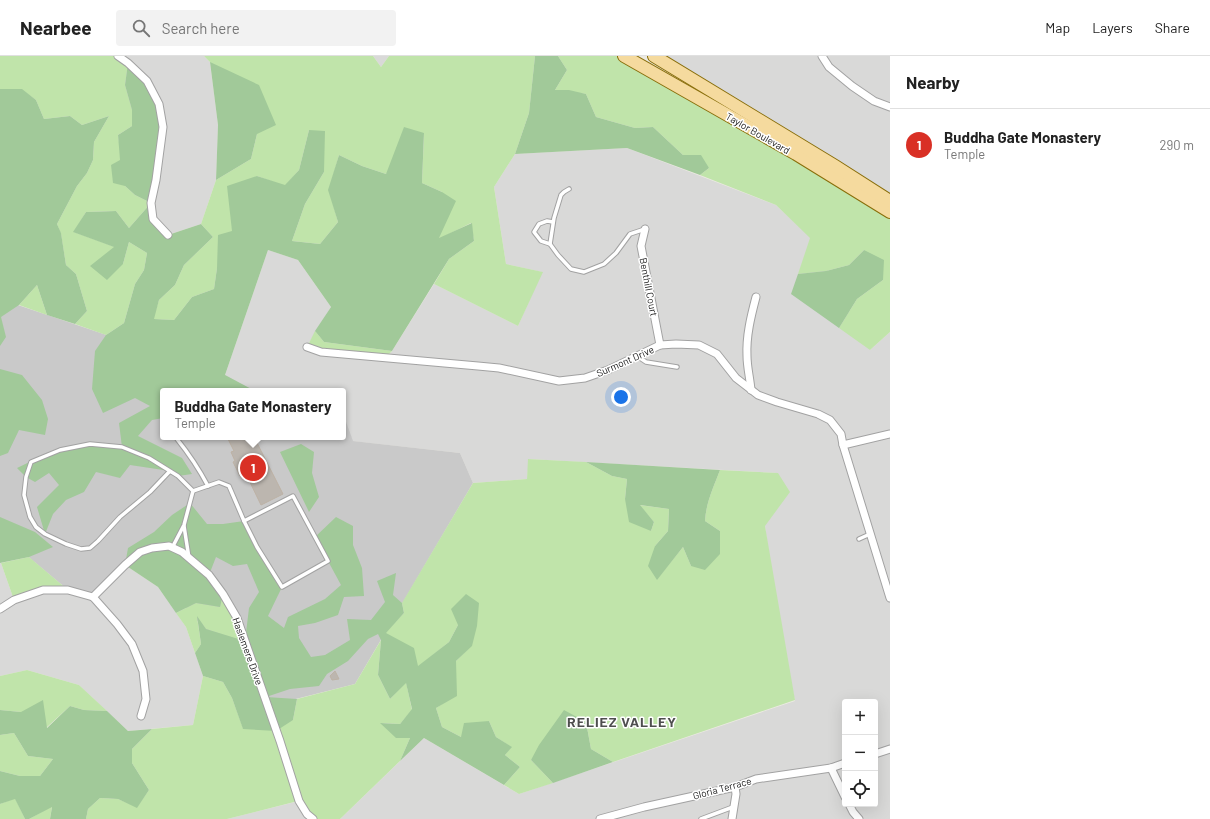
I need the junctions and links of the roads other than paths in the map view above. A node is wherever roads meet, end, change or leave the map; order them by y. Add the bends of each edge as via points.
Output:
1 (118, 56) edge
2 (624, 56) edge
3 (654, 56) edge
4 (822, 56) edge
5 (890, 107) edge
6 (569, 189) dead end
7 (890, 201) edge
8 (890, 212) edge
9 (553, 222) junction
10 (645, 229) joint
11 (168, 235) dead end
12 (550, 244) junction
13 (756, 297) dead end
14 (307, 346) dead end
15 (660, 346) junction
16 (637, 356) junction
17 (677, 367) dead end
18 (751, 390) junction
19 (890, 434) edge
20 (178, 440) edge
21 (843, 445) junction
22 (170, 471) junction
23 (208, 486) junction
24 (193, 491) junction
25 (244, 520) junction
26 (184, 525) junction
27 (870, 534) junction
28 (859, 539) dead end
29 (172, 548) junction
30 (189, 558) junction
31 (93, 597) junction
32 (890, 598) edge
33 (0, 609) edge
34 (141, 716) dead end
35 (890, 749) edge
36 (878, 753) edge
37 (842, 764) edge
38 (831, 768) junction
39 (735, 787) junction
40 (842, 791) edge
41 (734, 807) junction
42 (850, 807) edge
43 (313, 819) edge
44 (600, 819) edge
45 (701, 819) edge
46 (732, 819) edge
47 (859, 819) edge

1 - 11 street via 147,81 159,104 163,127 151,203 153,219
2 - 8 main road, Taylor Boulevard via 796,154
3 - 7 main road, Taylor Boulevard
4 - 5 street via 829,67 852,86 874,101
6 - 9 lane via 561,195
9 - 12 lane
9 - 12 lane via 539,224 534,232 541,241
10 - 12 lane via 630,234 604,264 584,272 571,269
10 - 15 street, Benthill Court via 641,246
13 - 18 street via 747,346
14 - 16 street, Surmont Drive via 321,352 499,368 559,381 585,378
15 - 16 street, Surmont Drive
15 - 18 street, Surmont Drive via 699,345 717,354 736,378
16 - 17 lane via 646,362
18 - 21 street, Surmont Drive via 758,395 830,420 841,434
19 - 21 street
20 - 23 lane
21 - 27 street, Surmont Drive
22 - 22 lane via 149,458 122,447 90,444 60,450 31,462 24,495 30,517 36,527 66,544 81,549 90,548
22 - 24 lane
23 - 24 lane
23 - 25 lane via 219,482 229,486
24 - 26 lane
25 - 25 lane via 256,547 282,587 328,561 293,496
26 - 29 lane
26 - 30 lane
27 - 28 lane
27 - 32 street, Surmont Drive
29 - 30 street, Haslemere Drive
29 - 31 street via 152,548 140,552
30 - 43 street, Haslemere Drive via 209,575 236,618 299,802
31 - 33 street via 68,590 43,590 14,600
31 - 34 street via 132,644 143,671 146,698
35 - 36 street
37 - 38 street, Gloria Terrace
38 - 39 street, Gloria Terrace via 756,779
38 - 40 street
39 - 41 street
39 - 44 street, Gloria Terrace
41 - 45 lane
41 - 46 street
42 - 47 street

